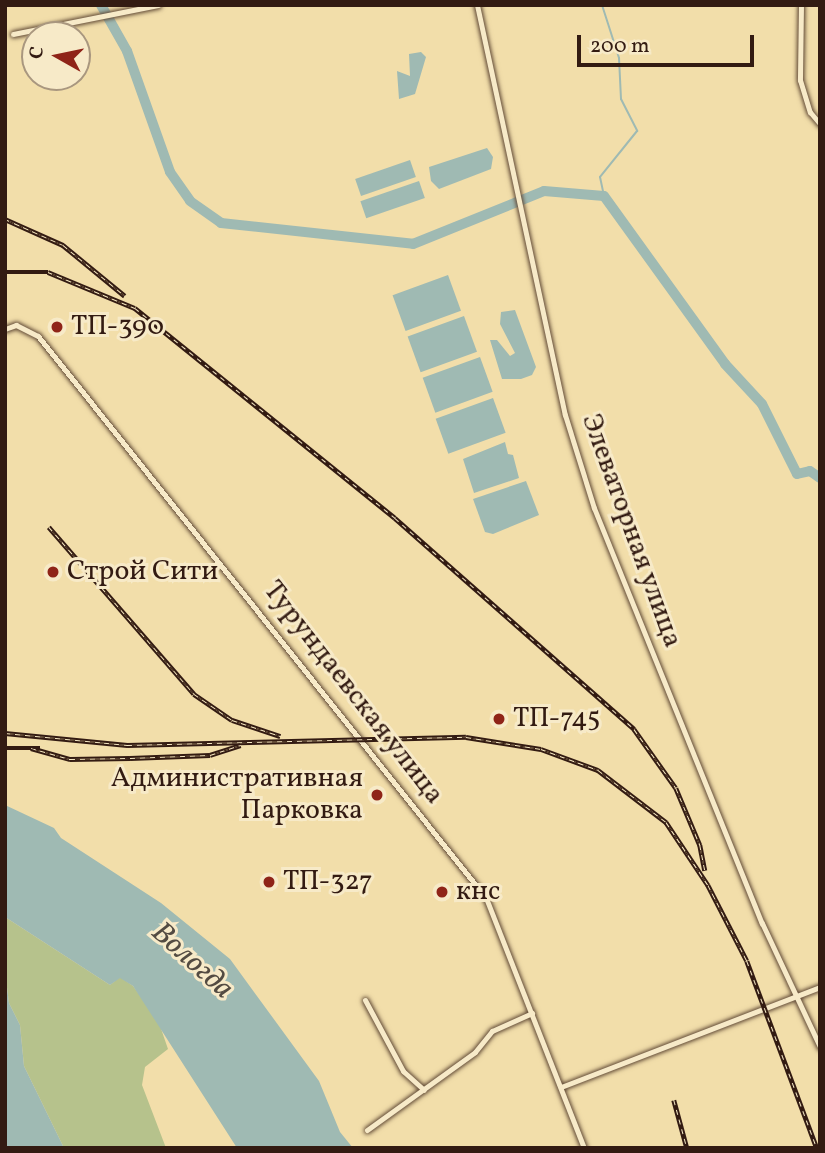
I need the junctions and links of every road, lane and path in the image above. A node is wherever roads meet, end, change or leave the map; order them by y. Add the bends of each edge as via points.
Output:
1 (158, 5) edge
2 (477, 5) edge
3 (801, 5) edge
4 (13, 34) dead end
5 (820, 124) edge
6 (5, 328) edge
7 (820, 987) edge
8 (798, 997) junction
9 (365, 1000) dead end
10 (532, 1013) junction
11 (820, 1046) edge
12 (561, 1087) junction
13 (424, 1090) junction
14 (367, 1130) dead end
15 (584, 1148) edge

1 - 4 street
2 - 8 street, Элеваторная улица via 565,415 594,508 762,923
3 - 5 street via 800,80 810,112
6 - 10 street, Турундаевская улица via 16,325 38,335 464,868 486,898
7 - 8 street
8 - 11 street, Элеваторная улица
8 - 12 street
9 - 13 street via 403,1071
10 - 12 street, Турундаевская улица
10 - 13 street via 492,1031 475,1052
12 - 15 street, Турундаевская улица
13 - 14 street

